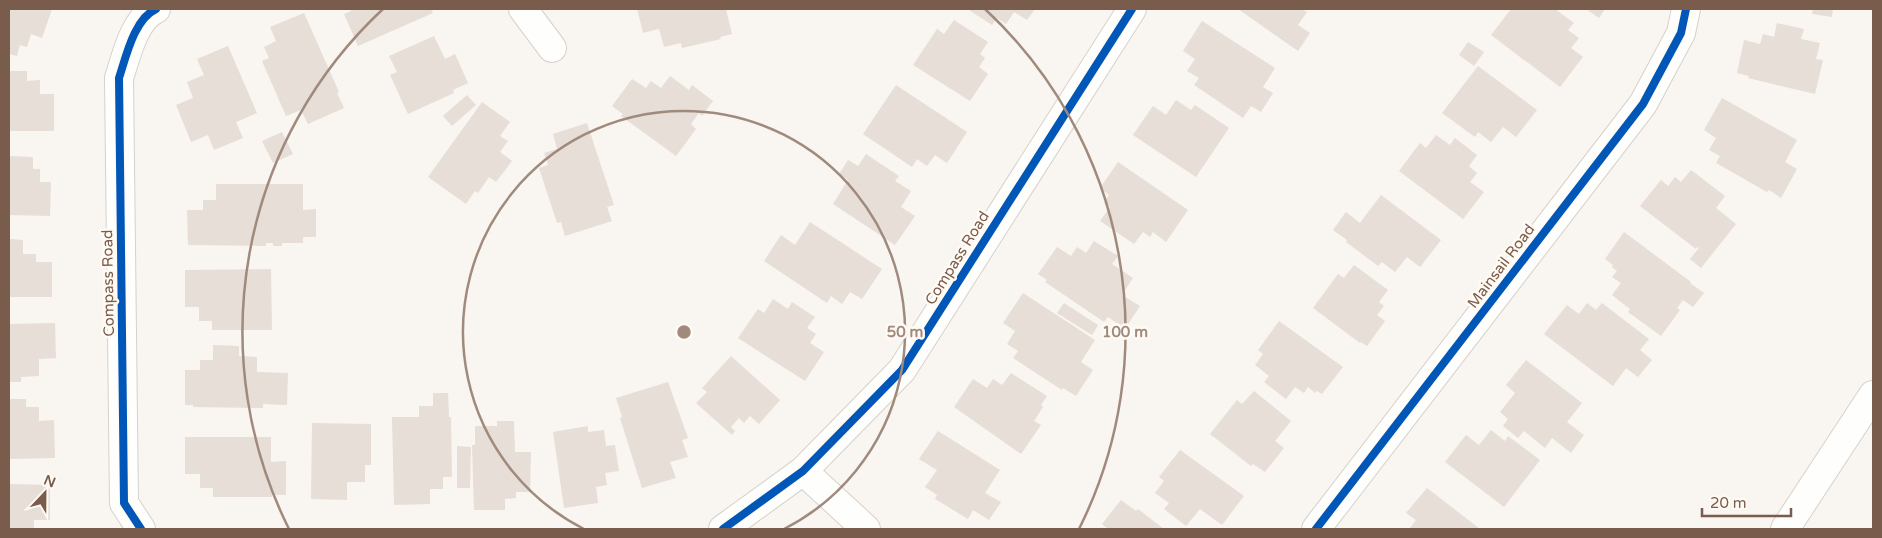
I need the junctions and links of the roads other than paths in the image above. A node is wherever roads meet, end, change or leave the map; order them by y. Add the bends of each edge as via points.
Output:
1 (156, 9) edge
2 (523, 9) edge
3 (1132, 9) edge
4 (1686, 9) edge
5 (552, 48) dead end
6 (1873, 395) edge
7 (803, 471) junction
8 (141, 529) edge
9 (723, 529) edge
10 (866, 529) edge
11 (1316, 529) edge
12 (1785, 529) edge

1 - 8 street, Compass Road via 150,12 134,34 120,78 124,503
2 - 5 street
3 - 7 street, Compass Road via 902,370
4 - 11 street, Mainsail Road via 1681,33 1642,104
6 - 12 street
7 - 9 street, Compass Road
7 - 10 street

